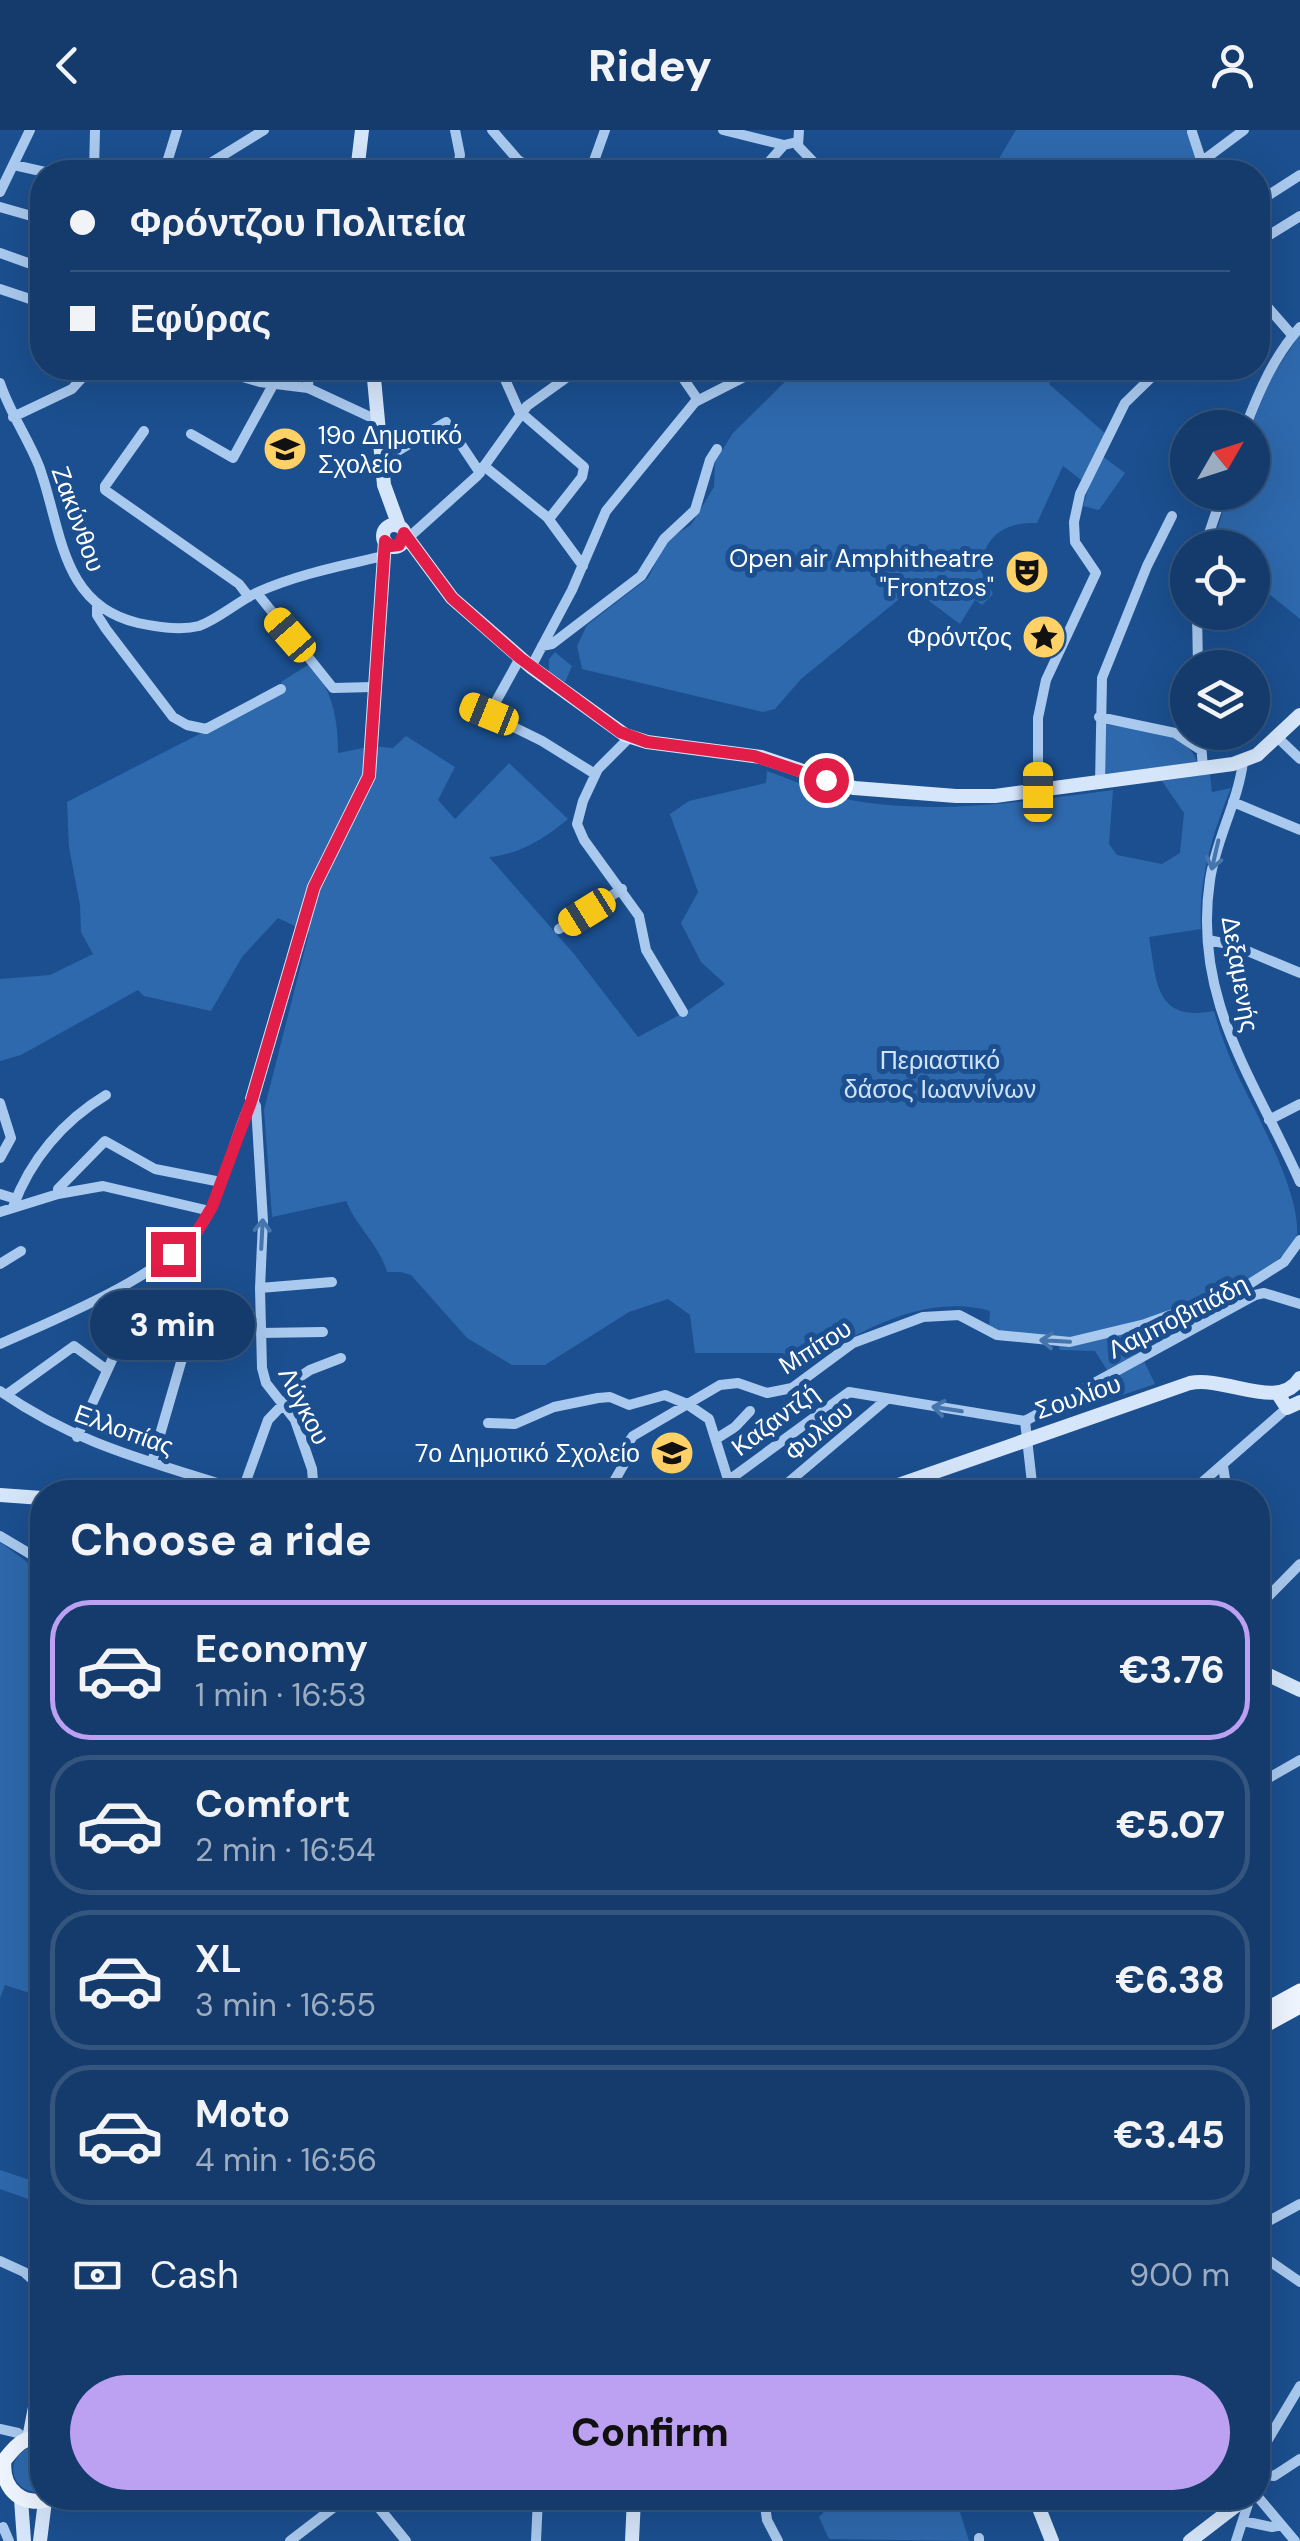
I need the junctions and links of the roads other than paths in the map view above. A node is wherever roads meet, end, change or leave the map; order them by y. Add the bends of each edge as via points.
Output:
1 (30, 130) edge
2 (95, 130) edge
3 (177, 130) edge
4 (264, 130) edge
5 (362, 130) edge
6 (455, 130) edge
7 (492, 130) edge
8 (605, 130) edge
9 (723, 130) edge
10 (1244, 130) edge
11 (1192, 132) edge
12 (798, 136) edge
13 (784, 145) junction
14 (94, 160) edge
15 (168, 160) edge
16 (215, 160) edge
17 (358, 160) edge
18 (459, 160) edge
19 (518, 160) edge
20 (594, 160) edge
21 (771, 160) edge
22 (811, 160) edge
23 (1201, 160) edge
24 (1211, 160) edge
25 (14, 165) junction
26 (30, 169) edge
27 (1300, 175) edge
28 (0, 192) edge
29 (1270, 194) edge
30 (0, 207) edge
31 (30, 216) edge
32 (1300, 216) edge
33 (1270, 235) edge
34 (0, 253) edge
35 (30, 264) edge
36 (0, 288) edge
37 (30, 300) edge
38 (1270, 307) edge
39 (1296, 331) edge
40 (1270, 373) edge
41 (80, 380) edge
42 (261, 380) edge
43 (308, 380) edge
44 (374, 380) edge
45 (506, 380) edge
46 (562, 380) edge
47 (684, 380) edge
48 (736, 380) edge
49 (1149, 380) edge
50 (1265, 380) edge
51 (274, 383) junction
52 (0, 384) edge
53 (308, 388) junction
54 (698, 400) junction
55 (1252, 410) edge
56 (521, 412) junction
57 (12, 417) junction
58 (378, 421) junction
59 (144, 431) dead end
60 (191, 434) dead end
61 (716, 450) dead end
62 (380, 461) junction
63 (482, 469) junction
64 (1172, 516) dead end
65 (549, 519) junction
66 (397, 540) junction
67 (583, 566) junction
68 (253, 595) junction
69 (98, 606) junction
70 (542, 646) junction
71 (526, 662) junction
72 (373, 687) junction
73 (280, 689) dead end
74 (467, 704) dead end
75 (489, 714) junction
76 (1300, 715) edge
77 (1099, 716) junction
78 (1170, 732) edge
79 (630, 737) junction
80 (1276, 737) junction
81 (1201, 750) edge
82 (1300, 758) edge
83 (1243, 762) junction
84 (1203, 768) junction
85 (595, 774) junction
86 (1100, 784) junction
87 (1038, 792) junction
88 (1233, 802) junction
89 (1300, 830) edge
90 (622, 889) junction
91 (559, 929) dead end
92 (1208, 940) junction
93 (1300, 973) edge
94 (683, 1012) dead end
95 (106, 1096) dead end
96 (252, 1099) junction
97 (0, 1104) edge
98 (1300, 1104) edge
99 (1269, 1120) junction
100 (0, 1158) edge
101 (220, 1182) junction
102 (1300, 1182) edge
103 (0, 1194) edge
104 (58, 1194) junction
105 (15, 1203) junction
106 (210, 1211) junction
107 (0, 1212) edge
108 (1300, 1240) edge
109 (21, 1251) dead end
110 (0, 1264) edge
111 (332, 1282) dead end
112 (260, 1288) junction
113 (1300, 1304) edge
114 (323, 1332) dead end
115 (261, 1333) junction
116 (122, 1338) dead end
117 (0, 1344) edge
118 (186, 1345) dead end
119 (341, 1358) dead end
120 (106, 1370) junction
121 (1298, 1385) edge
122 (3, 1393) edge
123 (1278, 1394) junction
124 (887, 1399) junction
125 (284, 1404) junction
126 (688, 1404) junction
127 (1294, 1405) edge
128 (750, 1411) dead end
129 (1025, 1421) junction
130 (488, 1422) dead end
131 (77, 1437) junction
132 (716, 1440) junction
133 (1026, 1440) junction
134 (152, 1462) junction
135 (1223, 1466) junction
136 (206, 1480) edge
137 (246, 1480) edge
138 (312, 1480) edge
139 (615, 1480) edge
140 (728, 1480) joint
141 (791, 1480) edge
142 (912, 1480) edge
143 (1031, 1480) edge
144 (1206, 1480) edge
145 (1225, 1480) edge
146 (0, 1495) edge
147 (30, 1497) edge
148 (0, 1536) edge
149 (30, 1554) edge
150 (1300, 1564) edge
151 (1270, 1594) edge
152 (1270, 1676) edge
153 (1300, 1690) edge
154 (1300, 1760) edge
155 (1270, 1777) edge
156 (1300, 1992) edge
157 (1300, 2006) edge
158 (1270, 2008) edge
159 (1270, 2022) edge
160 (1300, 2204) edge
161 (1270, 2220) edge
162 (0, 2262) edge
163 (1270, 2262) edge
164 (30, 2277) edge
165 (1300, 2282) edge
166 (1300, 2386) edge
167 (0, 2429) edge
168 (1270, 2436) edge
169 (30, 2438) edge
170 (30, 2440) edge
171 (1300, 2459) edge
172 (2, 2463) edge
173 (1270, 2476) edge
174 (4, 2486) edge
175 (22, 2499) junction
176 (30, 2499) edge
177 (46, 2510) edge
178 (330, 2510) edge
179 (381, 2510) edge
180 (537, 2510) edge
181 (633, 2510) edge
182 (766, 2510) edge
183 (1040, 2510) edge
184 (1231, 2510) edge
185 (1240, 2510) edge
186 (1269, 2510) edge
187 (1237, 2515) junction
188 (1281, 2525) junction
189 (3, 2528) dead end
190 (9, 2541) edge
191 (24, 2541) edge
192 (40, 2541) edge
193 (290, 2541) edge
194 (406, 2541) edge
195 (536, 2541) edge
196 (632, 2541) edge
197 (778, 2541) edge
198 (1052, 2541) edge
199 (1190, 2541) edge
200 (1236, 2541) edge
201 (1295, 2541) edge

1 - 25 street
2 - 14 street
3 - 15 street
4 - 16 street
5 - 17 street
6 - 18 street
7 - 19 street
8 - 20 street
9 - 13 street
10 - 24 street
11 - 23 street
12 - 13 street
12 - 22 street
13 - 21 street
25 - 26 street
25 - 28 street
27 - 29 street
30 - 31 street
32 - 33 street
34 - 35 street
36 - 37 street
38 - 39 street
39 - 40 street
41 - 57 street
42 - 51 street
43 - 53 street
44 - 58 street
45 - 56 street
46 - 56 street
47 - 54 street
48 - 54 street
49 - 87 street via 1125,403 1080,494 1075,542 1096,573 1046,680 1038,718
50 - 55 street
51 - 53 street
51 - 60 street via 233,458
52 - 57 street, Ζακύνθου
53 - 58 street
54 - 67 street via 604,514
56 - 63 street
56 - 65 street via 584,467
57 - 69 street, Ζακύνθου via 36,460 70,567
58 - 62 street
59 - 68 street via 105,490
61 - 70 street via 695,510 664,538 642,576
62 - 63 street via 446,422
62 - 66 street
63 - 65 street
63 - 66 street
64 - 77 street via 1104,672
65 - 67 street
66 - 68 street, Ζακύνθου
66 - 71 street
66 - 72 street
67 - 70 street
68 - 69 street, Ζακύνθου via 188,627 142,624
68 - 72 street via 333,688
69 - 73 street via 97,615 124,656 182,723 206,729
70 - 71 street
71 - 75 street
71 - 79 street
72 - 96 street via 369,776 314,887
74 - 75 street
75 - 85 street
76 - 80 street
77 - 78 street
77 - 86 street
79 - 85 street
79 - 87 street via 754,756 880,792
80 - 82 street
80 - 83 street
81 - 84 street
83 - 84 street
83 - 88 street, Δεξαμενής
84 - 86 street
85 - 90 street via 577,822
86 - 87 street
88 - 89 street
88 -> 92 street, Δεξαμενής via 1210,876
90 - 91 street
90 - 94 street via 641,920 648,954
92 - 93 street
92 - 99 street, Δεξαμενής via 1226,1028
95 - 105 street via 46,1147
96 - 101 street
112 -> 96 street, Λύγκου via 262,1183
97 - 100 street via 11,1138
98 - 99 street
99 - 102 street, Δεξαμενής
101 - 104 street via 155,1169 105,1141
101 - 106 street
103 - 105 street
104 - 105 street
104 - 106 street via 103,1186
105 - 107 street
106 - 117 street via 195,1235 164,1260
108 -> 126 street, Μπίτου via 1284,1262 1240,1290 1109,1334 1070,1342 1013,1338 987,1332 964,1316 923,1317 858,1340 792,1388 767,1393 725,1383
109 - 110 street
111 - 112 street
112 - 115 street, Λύγκου
113 - 129 street, Λαμποβιτιάδη via 1256,1295
114 - 115 street
115 - 125 street, Λύγκου via 264,1376
116 - 120 street
118 - 134 street
119 - 125 street via 297,1378
120 - 122 street via 74,1346
120 - 131 street
121 - 123 street
122 - 131 street, Ελλοπίας
123 - 127 street
123 - 133 street, Σουλίου via 1195,1382
129 -> 124 street
124 - 140 street, Καζαντζή via 846,1393
124 - 141 street, Φυλίου
125 - 137 street via 269,1416
125 - 138 street, Λύγκου
126 - 130 street via 665,1396 629,1405 608,1397 554,1406 515,1424
126 - 132 street via 708,1419
126 - 139 street, Μπίτου via 630,1440
127 - 135 street
128 - 132 street
129 - 133 street
131 - 134 street, Ελλοπίας
132 - 140 street
133 - 142 street, Σουλίου
133 - 143 street
134 - 136 street, Ελλοπίας
135 - 144 street
135 - 145 street
146 - 147 street
148 - 149 street
150 - 151 street
152 - 153 street
154 - 155 street
156 - 158 main road
157 - 159 main road
160 - 161 street
162 - 164 street
163 - 165 street
166 - 168 street
167 - 169 street
170 - 172 main road via 11,2449
171 - 173 street
172 - 174 main road
174 - 175 main road
175 - 176 main road
175 - 191 street
177 - 192 street
178 - 193 street
179 - 194 street
180 - 195 street
181 - 196 street
182 - 197 street
183 - 198 street
184 - 187 street
185 - 187 street
186 - 188 street
187 - 188 street
187 - 199 street
187 - 200 street
188 - 201 street
189 - 190 street

